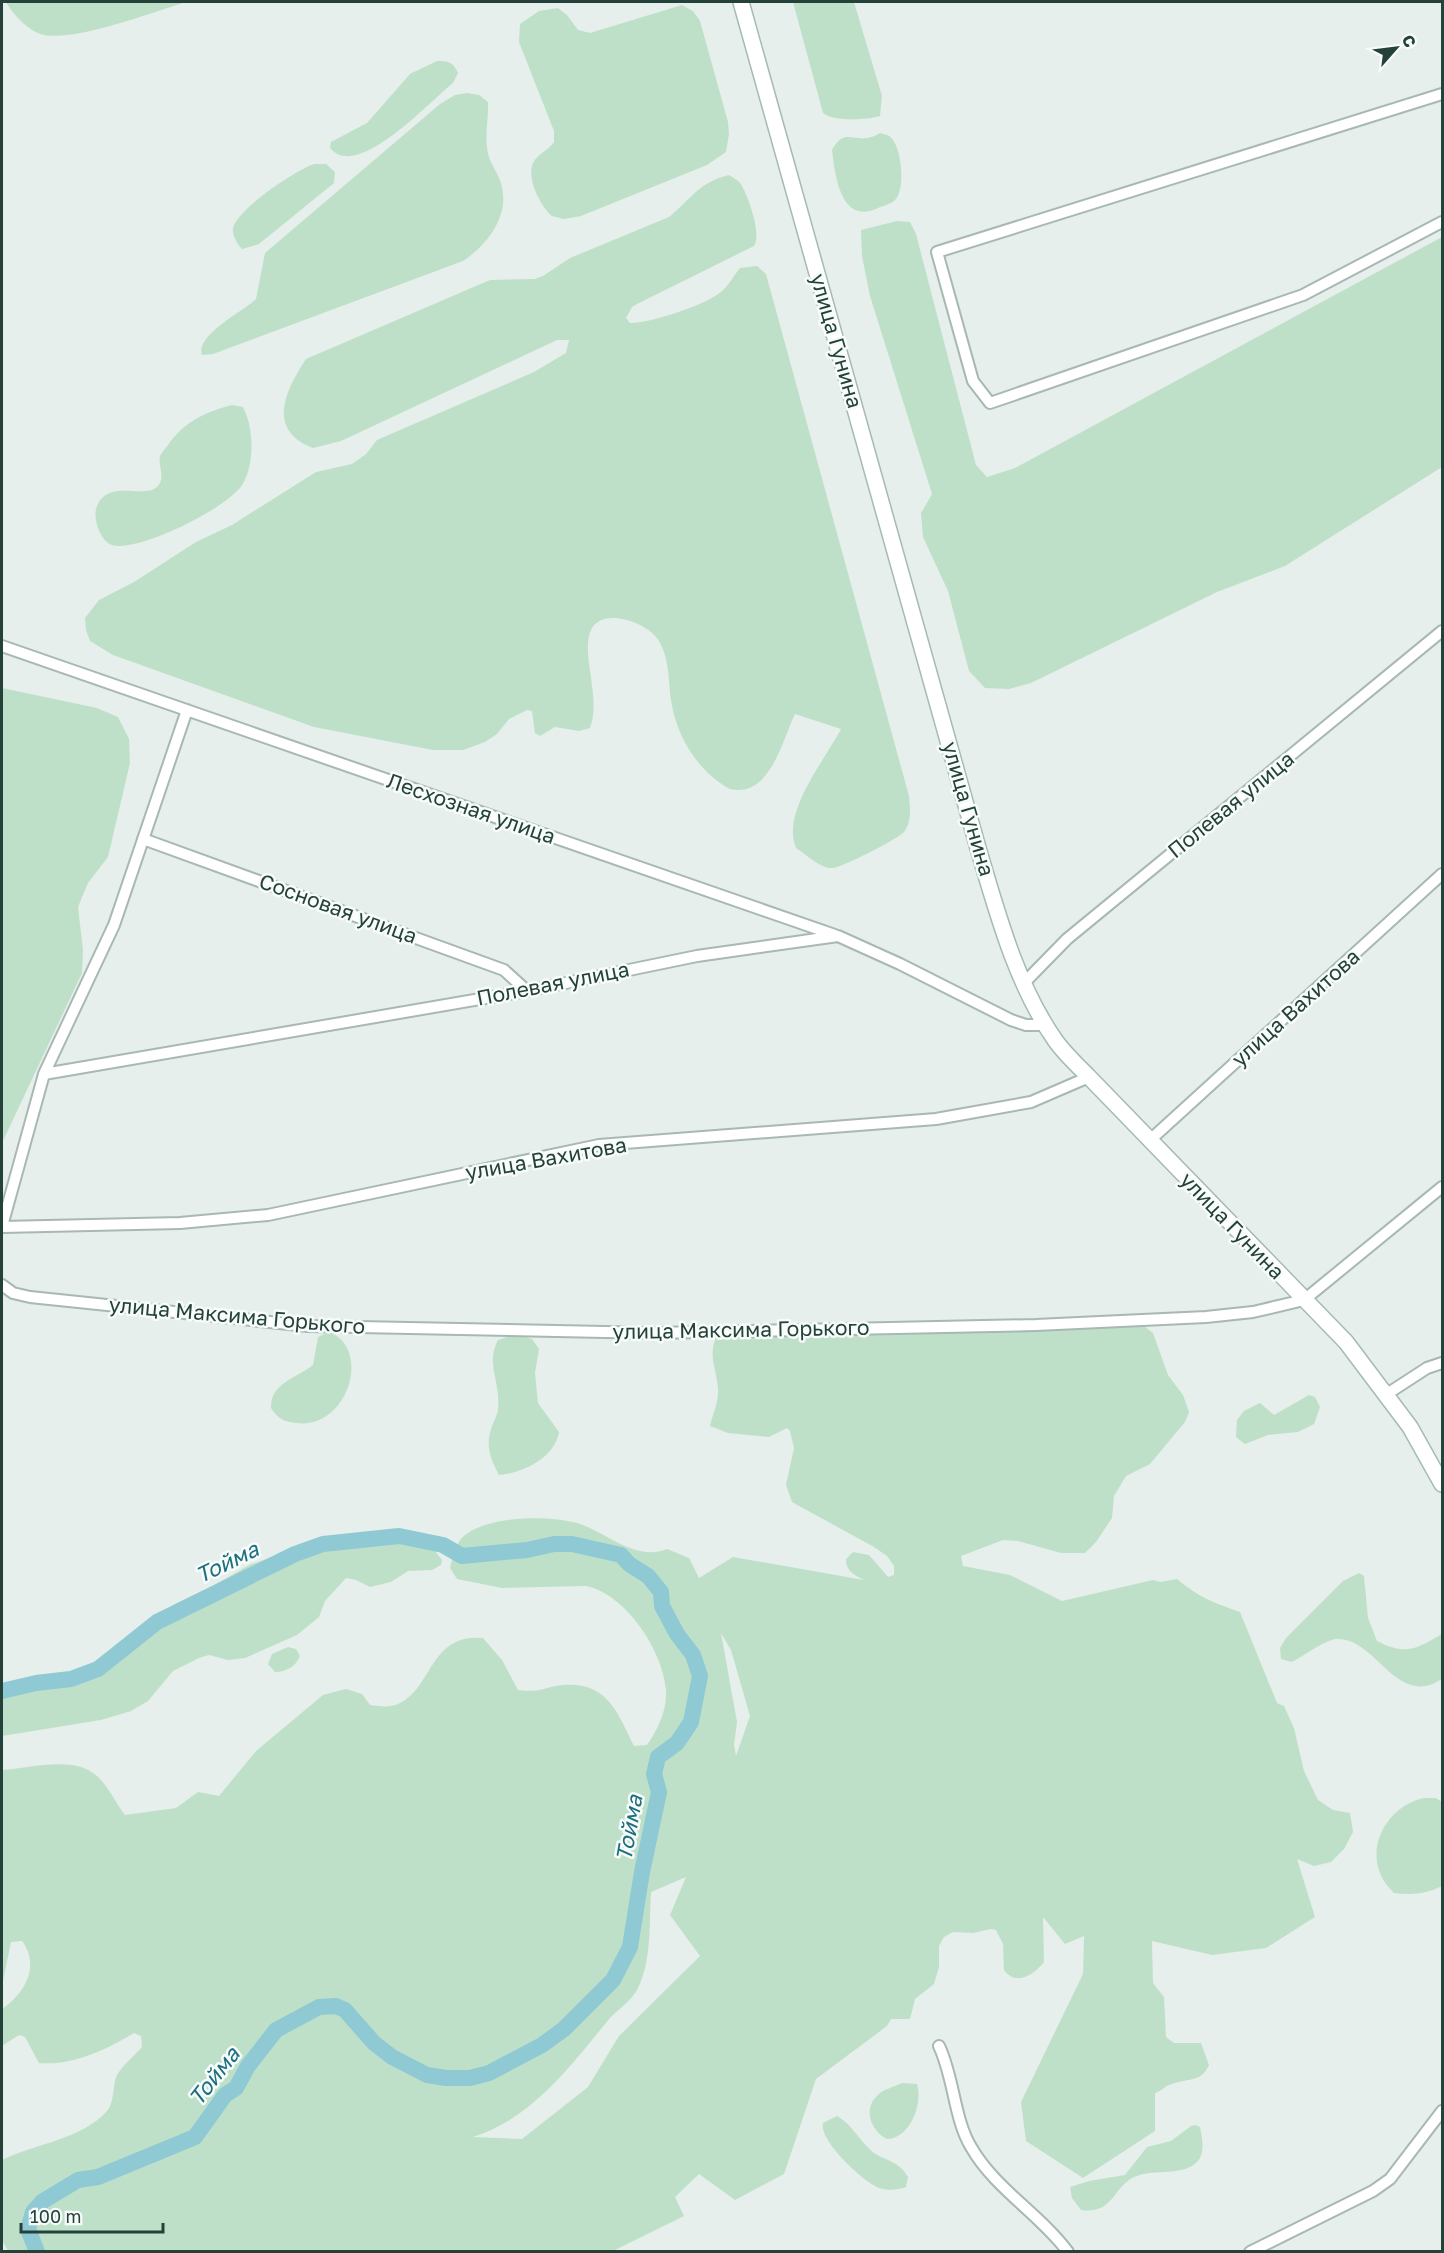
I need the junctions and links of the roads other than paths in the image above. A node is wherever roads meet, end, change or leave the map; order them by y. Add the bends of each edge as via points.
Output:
1 (741, 2) edge
2 (1443, 94) edge
3 (1443, 222) edge
4 (1443, 631) edge
5 (2, 646) edge
6 (187, 710) junction
7 (143, 838) junction
8 (1442, 874) edge
9 (838, 936) junction
10 (1024, 983) junction
11 (527, 991) junction
12 (1045, 1025) junction
13 (45, 1074) junction
14 (1089, 1077) junction
15 (1149, 1141) junction
16 (1443, 1187) edge
17 (2, 1226) edge
18 (2, 1285) edge
19 (1304, 1300) junction
20 (1443, 1364) edge
21 (1387, 1394) junction
22 (1443, 1484) edge
23 (939, 2046) dead end
24 (1443, 2111) edge
25 (1068, 2252) edge
26 (1250, 2252) edge

1 - 10 main road, улица Гунина via 981,858
2 - 3 street via 937,252 973,381 990,403 1303,295
4 - 10 street, Полевая улица via 1067,939
5 - 6 street, Лесхозная улица
6 - 7 street
6 - 9 street, Лесхозная улица
7 - 11 street, Сосновая улица via 504,970
7 - 13 street via 114,925
8 - 15 street, улица Вахитова
9 - 11 street, Полевая улица via 697,956
9 - 12 street via 1011,1020 1026,1026
10 - 12 main road, улица Гунина
11 - 13 street, Полевая улица
12 - 14 main road, улица Гунина
13 - 17 street
14 - 15 main road, улица Гунина
14 - 17 street, улица Вахитова via 1031,1102 936,1119 599,1145 268,1215 180,1223
15 - 19 main road, улица Гунина
16 - 19 street, улица Максима Горького
18 - 19 street, улица Максима Горького via 13,1293 30,1297 308,1326 653,1333 1184,1318 1253,1312
19 - 21 main road, улица Гунина via 1346,1342
20 - 21 street via 1427,1368
21 - 22 main road, улица Гунина
23 - 25 street via 948,2063 970,2146 990,2174
24 - 26 street via 1390,2179

